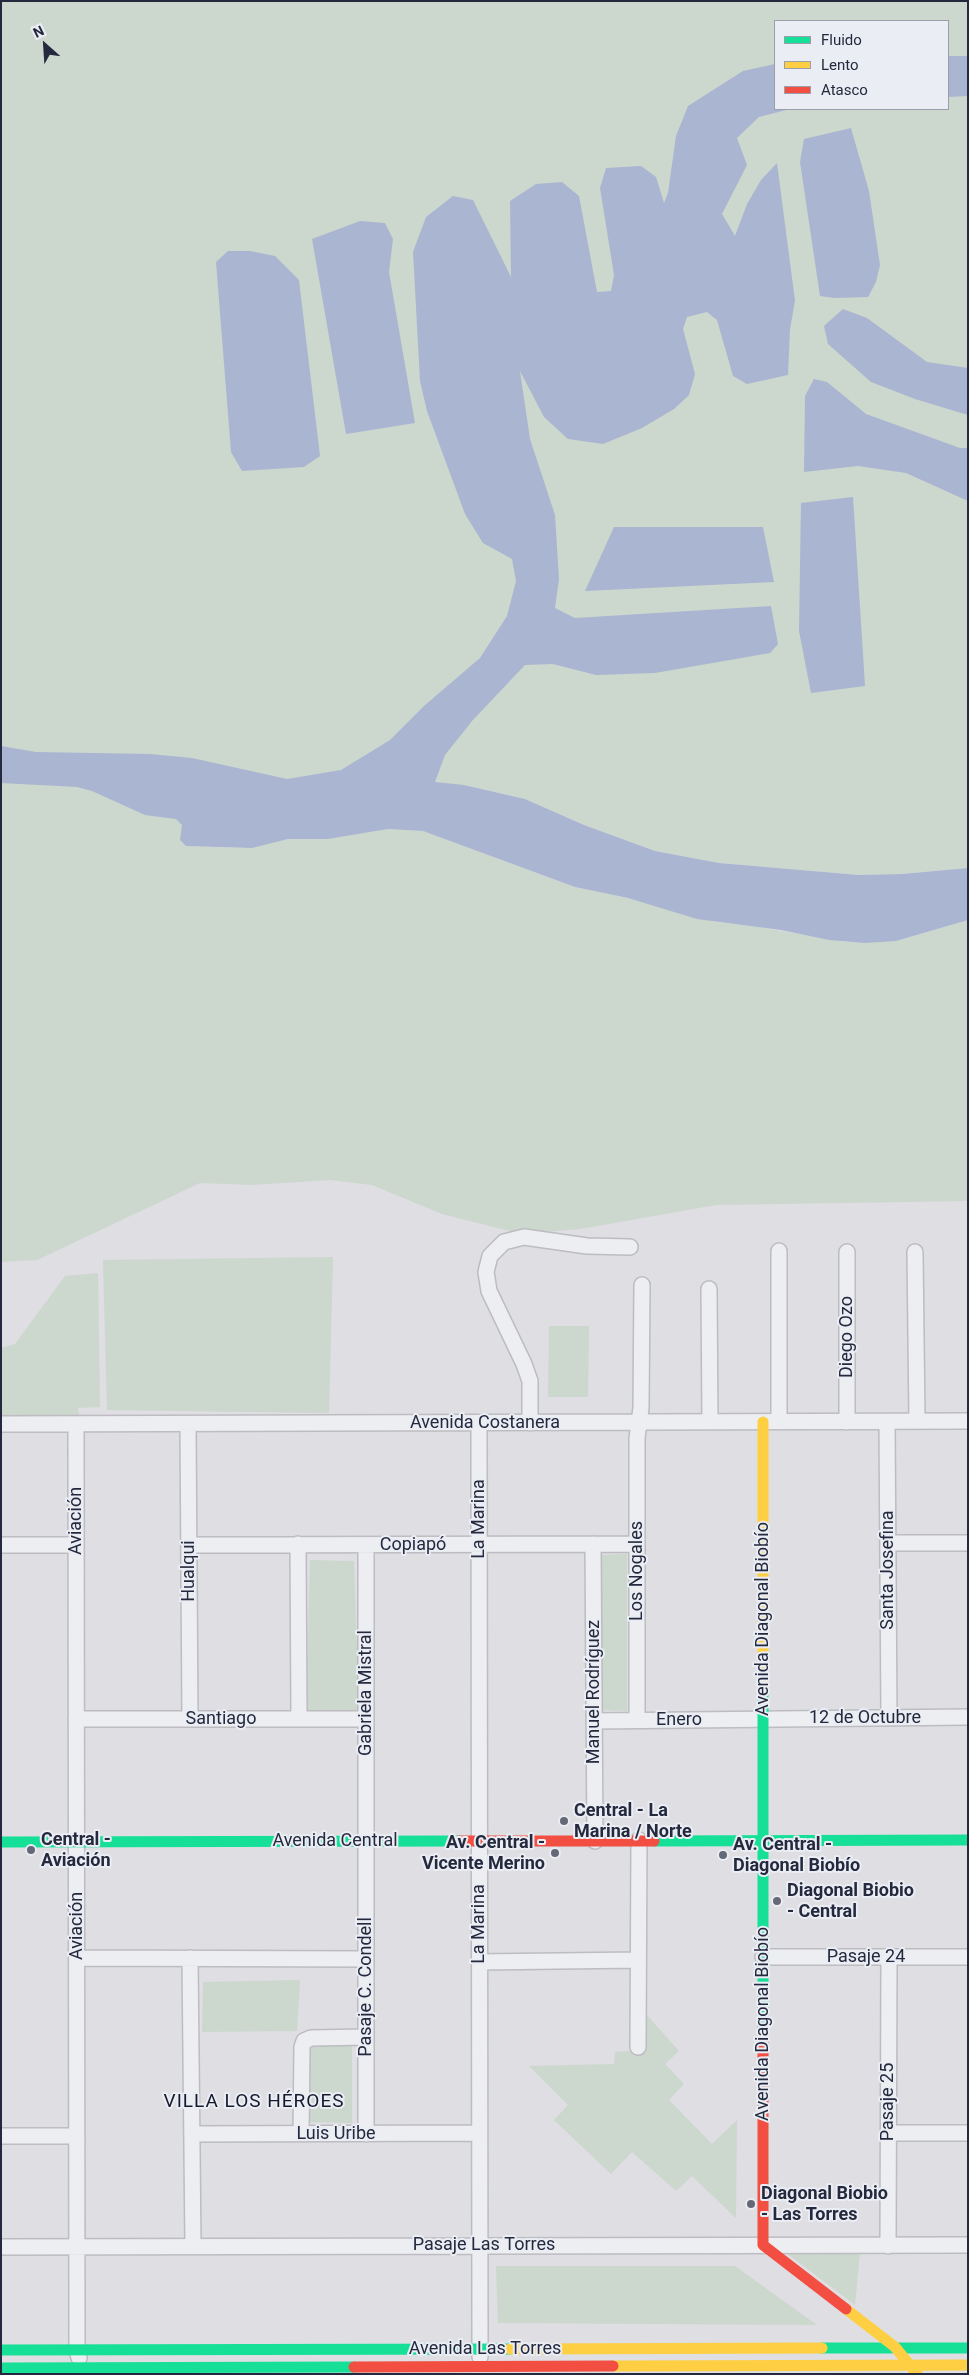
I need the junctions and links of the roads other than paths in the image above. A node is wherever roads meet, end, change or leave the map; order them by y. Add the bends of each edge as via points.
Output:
1 (630, 1247) dead end
2 (779, 1251) dead end
3 (846, 1252) dead end
4 (915, 1252) dead end
5 (642, 1285) dead end
6 (709, 1289) dead end
7 (917, 1421) junction
8 (968, 1421) edge
9 (530, 1422) junction
10 (639, 1422) junction
11 (710, 1422) junction
12 (762, 1422) junction
13 (779, 1422) junction
14 (847, 1422) junction
15 (888, 1422) junction
16 (480, 1423) junction
17 (1, 1424) edge
18 (76, 1424) junction
19 (188, 1424) junction
20 (888, 1543) junction
21 (968, 1543) edge
22 (298, 1544) junction
23 (366, 1544) junction
24 (479, 1544) junction
25 (593, 1544) junction
26 (637, 1544) junction
27 (1, 1545) edge
28 (76, 1545) junction
29 (189, 1545) junction
30 (968, 1717) edge
31 (889, 1718) junction
32 (76, 1719) junction
33 (190, 1719) junction
34 (299, 1719) junction
35 (366, 1719) junction
36 (763, 1719) junction
37 (594, 1720) junction
38 (637, 1720) junction
39 (595, 1840) junction
40 (639, 1840) junction
41 (763, 1840) junction
42 (968, 1840) edge
43 (366, 1841) junction
44 (479, 1841) junction
45 (1, 1842) edge
46 (76, 1842) junction
47 (763, 1957) junction
48 (968, 1957) edge
49 (77, 1958) junction
50 (190, 1958) junction
51 (366, 1958) junction
52 (889, 1958) junction
53 (638, 1960) junction
54 (479, 1962) junction
55 (366, 2037) junction
56 (638, 2047) dead end
57 (888, 2132) junction
58 (968, 2132) edge
59 (480, 2133) junction
60 (192, 2134) junction
61 (301, 2134) junction
62 (366, 2134) junction
63 (1, 2136) edge
64 (78, 2136) junction
65 (480, 2245) junction
66 (763, 2245) junction
67 (968, 2245) edge
68 (193, 2246) junction
69 (888, 2246) junction
70 (1, 2247) edge
71 (78, 2247) junction
72 (895, 2347) junction
73 (968, 2348) edge
74 (1, 2350) edge
75 (77, 2350) junction
76 (480, 2350) junction
77 (968, 2365) edge
78 (480, 2366) junction
79 (1, 2368) edge
80 (913, 2369) edge
81 (238, 2370) edge
82 (351, 2370) edge
83 (456, 2370) edge
84 (561, 2370) edge
85 (671, 2370) edge
86 (782, 2370) edge
87 (82, 2371) edge

1 - 9 street via 587,1246 524,1237 504,1242 490,1256 486,1272 489,1291 530,1381
2 - 13 street
3 - 14 street, Diego Ozo
4 - 7 street
5 - 10 street, Los Nogales
6 - 11 street
7 - 8 street, Avenida Costanera
7 - 15 street, Avenida Costanera
9 - 10 street, Avenida Costanera
9 - 16 street, Avenida Costanera
10 - 11 street, Avenida Costanera
10 - 26 street, Los Nogales
11 - 12 street, Avenida Costanera
12 - 13 street, Avenida Costanera
12 - 36 street, Avenida Diagonal Biobío
13 - 14 street, Avenida Costanera
14 - 15 street, Avenida Costanera
15 - 20 street, Santa Josefina
16 - 19 street, Avenida Costanera
16 - 24 street, La Marina
17 - 18 street, Avenida Costanera
18 - 19 street, Avenida Costanera
18 - 28 street, Aviación
19 - 29 street, Hualqui
20 - 21 street
20 - 31 street, Santa Josefina
22 - 23 street, Copiapó
22 - 29 street, Copiapó
22 - 34 street
23 - 24 street, Copiapó
23 - 35 street, Gabriela Mistral
24 - 25 street, Copiapó
24 - 44 street, La Marina
25 - 26 street, Copiapó
25 - 37 street, Manuel Rodríguez
26 - 38 street, Los Nogales
27 - 28 street
28 - 32 street, Aviación
29 - 33 street, Hualqui
30 - 31 street, 12 de Octubre
31 - 36 street, 12 de Octubre
32 - 33 street, Santiago
32 - 46 street, Aviación
33 - 34 street, Santiago
34 - 35 street, Santiago
35 - 43 street, Gabriela Mistral
36 - 38 street, Enero
36 - 41 street, Avenida Diagonal Biobío
37 - 38 street, Enero
37 - 39 street, Manuel Rodríguez
39 - 40 street, Avenida Central
39 - 44 street, Avenida Central
40 - 41 street, Avenida Central
40 - 53 street
41 - 42 street, Avenida Central
41 - 47 street, Avenida Diagonal Biobío
43 - 44 street, Avenida Central
43 - 46 street, Avenida Central
43 - 51 street, Pasaje C. Condell
44 - 54 street, La Marina
45 - 46 street, Avenida Central
46 - 49 street, Aviación
47 - 52 street, Pasaje 24
47 - 66 street, Avenida Diagonal Biobío
48 - 52 street, Pasaje 24
49 - 50 street
49 - 64 street, Aviación
50 - 51 street
50 - 60 street
51 - 55 street, Pasaje C. Condell
52 - 57 street, Pasaje 25
53 - 54 street
53 - 56 street
54 - 59 street, La Marina
55 - 61 street via 310,2038 302,2044
55 - 62 street, Pasaje C. Condell
57 - 58 street
57 - 69 street, Pasaje 25
59 - 62 street, Luis Uribe
59 - 65 street, La Marina
60 - 61 street, Luis Uribe
60 - 68 street
61 - 62 street, Luis Uribe
63 - 64 street
64 - 71 street, Aviación
65 - 66 street, Pasaje Las Torres
65 - 68 street, Pasaje Las Torres
65 - 76 street, La Marina
66 - 69 street, Pasaje Las Torres
66 - 72 street
67 - 69 street, Pasaje Las Torres
68 - 71 street, Pasaje Las Torres
70 - 71 street, Pasaje Las Torres
71 - 75 street, Aviación
72 - 73 street, Avenida Las Torres
72 - 76 street, Avenida Las Torres
72 - 80 street
74 - 75 street, Avenida Las Torres
75 - 76 street, Avenida Las Torres
75 - 87 street, Aviación
76 - 78 street, La Marina
77 - 80 street, Avenida Las Torres
78 - 83 street, Avenida Las Torres
78 - 84 street, Avenida Las Torres
79 - 87 street, Avenida Las Torres
80 - 86 street, Avenida Las Torres
81 - 82 street, Avenida Las Torres
81 - 87 street, Avenida Las Torres
82 - 83 street, Avenida Las Torres
84 - 85 street, Avenida Las Torres
85 - 86 street, Avenida Las Torres

